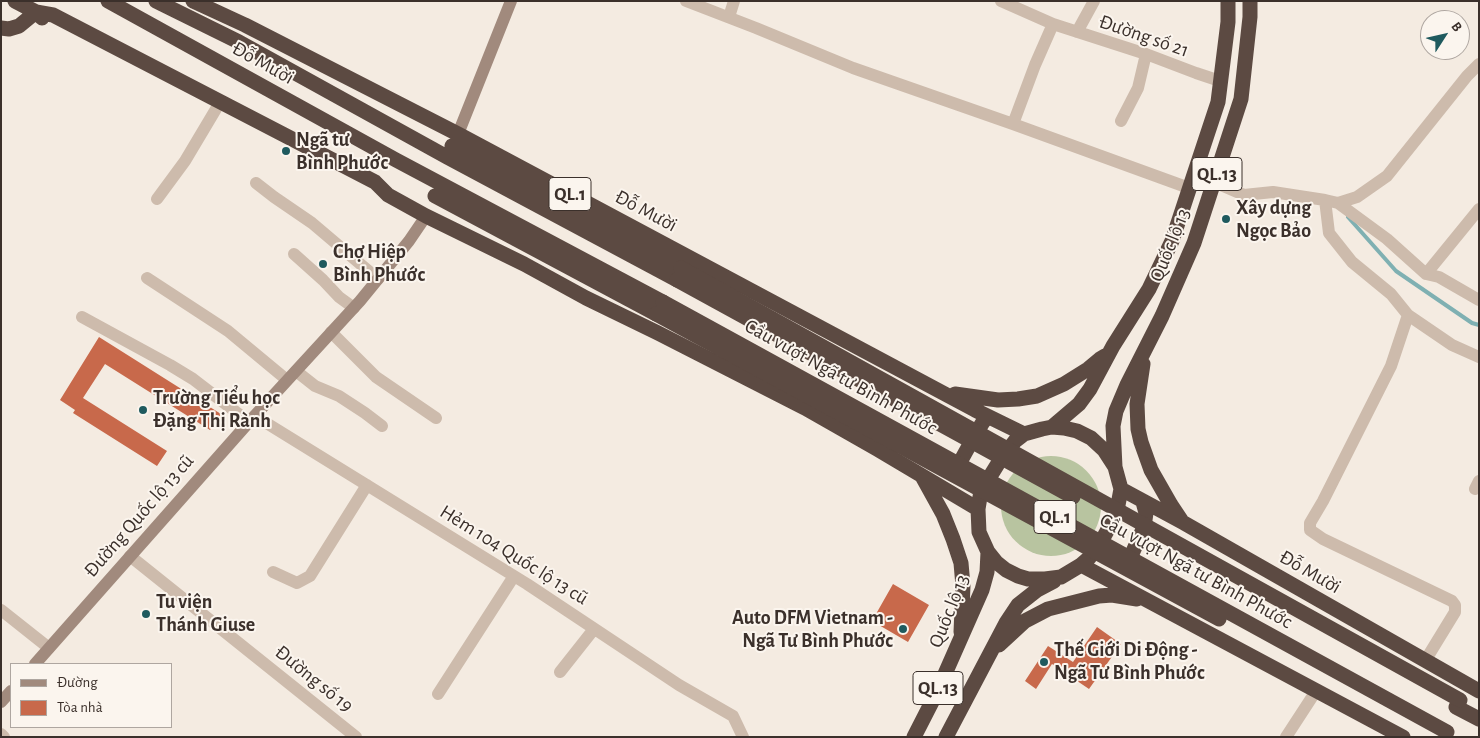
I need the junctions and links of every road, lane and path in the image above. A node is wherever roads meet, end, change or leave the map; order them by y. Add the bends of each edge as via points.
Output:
1 (15, 1) edge
2 (108, 1) edge
3 (156, 1) edge
4 (193, 1) edge
5 (215, 1) edge
6 (511, 1) edge
7 (686, 1) edge
8 (734, 1) edge
9 (1001, 1) edge
10 (1094, 1) edge
11 (1228, 1) edge
12 (1250, 1) edge
13 (36, 12) junction
14 (729, 17) junction
15 (1053, 24) junction
16 (244, 25) junction
17 (1, 28) edge
18 (1077, 32) junction
19 (239, 42) junction
20 (282, 44) junction
21 (1146, 54) junction
22 (1479, 64) edge
23 (1220, 81) junction
24 (216, 109) junction
25 (1120, 121) dead end
26 (1013, 124) junction
27 (453, 146) junction
28 (1214, 182) junction
29 (256, 183) dead end
30 (438, 190) junction
31 (1188, 192) junction
32 (388, 195) junction
33 (157, 199) dead end
34 (1325, 200) junction
35 (1338, 203) junction
36 (1479, 209) edge
37 (426, 216) junction
38 (294, 254) dead end
39 (679, 274) joint
40 (1426, 274) junction
41 (148, 278) dead end
42 (378, 279) junction
43 (1479, 300) edge
44 (354, 308) junction
45 (659, 308) joint
46 (1408, 315) junction
47 (82, 317) dead end
48 (331, 332) junction
49 (1151, 338) junction
50 (1479, 357) edge
51 (1103, 361) junction
52 (296, 371) junction
53 (287, 380) junction
54 (944, 392) junction
55 (988, 417) junction
56 (436, 418) dead end
57 (252, 419) junction
58 (382, 426) dead end
59 (1052, 427) junction
60 (1024, 434) junction
61 (1114, 467) junction
62 (922, 475) junction
63 (367, 485) junction
64 (1121, 489) junction
65 (957, 496) junction
66 (1143, 502) junction
67 (978, 510) junction
68 (1184, 524) junction
69 (988, 552) junction
70 (130, 556) junction
71 (1081, 565) junction
72 (273, 572) dead end
73 (514, 576) junction
74 (1062, 577) junction
75 (1106, 578) junction
76 (1150, 601) junction
77 (1, 610) edge
78 (594, 629) junction
79 (961, 638) junction
80 (49, 648) junction
81 (991, 652) junction
82 (1425, 661) junction
83 (36, 663) edge
84 (560, 672) dead end
85 (1316, 690) junction
86 (1479, 691) edge
87 (10, 692) edge
88 (438, 694) dead end
89 (1, 702) edge
90 (1458, 704) junction
91 (1479, 710) edge
92 (1479, 719) edge
93 (1, 734) edge
94 (1446, 735) edge
95 (354, 736) edge
96 (4, 737) edge
97 (743, 737) edge
98 (914, 737) edge
99 (946, 737) edge
100 (1286, 737) edge
101 (1403, 737) edge

1 - 13 highway
2 - 30 highway, Đỗ Mười / QL.1
3 - 19 highway, Đỗ Mười / QL.1
4 - 16 highway, Đỗ Mười / QL.1
5 - 16 highway, QL.1
6 - 27 street
7 - 14 street
8 - 14 street
9 - 15 street, Đường số 21
10 - 18 street
11 - 23 highway, Quốc lộ 13 / QL.13
12 - 28 highway, Quốc lộ 13 / QL.13 via 1241,99
13 - 17 highway via 19,26
13 - 24 highway via 49,24
13 - 32 highway via 53,15 374,182
14 - 26 street via 853,68
15 - 18 street, Đường số 21
15 - 26 street
16 - 20 highway, Đỗ Mười / QL.1
18 - 21 street, Đường số 21
19 - 20 highway
19 - 27 highway, Đỗ Mười / QL.1
20 - 27 highway, Đỗ Mười / QL.1
21 - 23 street, Đường số 21
21 - 25 street via 1138,88
22 - 35 street via 1387,176 1357,197
23 - 31 highway, Quốc lộ 13 / QL.13 via 1218,102
24 - 32 highway via 371,192
24 - 33 street via 186,161
26 - 31 street
27 - 39 highway, Đỗ Mười / QL.1
27 - 54 highway, Đỗ Mười / QL.1
28 - 34 street via 1244,195 1273,192
28 - 49 highway, Quốc lộ 13 / QL.13 via 1194,243
29 - 42 street via 312,223
30 - 37 highway, Đường Quốc lộ 13 cũ
30 - 45 highway, Đỗ Mười / QL.1
31 - 51 highway, Quốc lộ 13 / QL.13 via 1174,212 1142,286
32 - 37 highway
34 - 35 street
34 - 46 street via 1329,233 1352,262 1391,294
35 - 40 street via 1387,239
36 - 40 street
37 - 42 street, Đường Quốc lộ 13 cũ
37 - 62 highway via 805,408
38 - 44 street
39 - 90 highway, Cầu vượt Ngã tư Bình Phước / QL.1, bridge
40 - 43 street
41 - 53 street via 228,331
42 - 44 street, Đường Quốc lộ 13 cũ
44 - 48 street, Đường Quốc lộ 13 cũ
45 - 94 highway, Cầu vượt Ngã tư Bình Phước / QL.1, bridge
46 - 50 street via 1452,345
46 - 82 street via 1391,366 1310,524 1310,530 1456,605 1455,612
47 - 57 street, Hẻm 104 Quốc lộ 13 cũ via 170,365
48 - 52 street, Đường Quốc lộ 13 cũ
48 - 56 street via 376,377
49 - 61 highway, Quốc lộ 13 / QL.13 via 1114,419
49 - 68 highway via 1138,393 1138,429 1152,470
51 - 54 highway via 1046,393 1027,398 998,400
51 - 59 highway, Quốc lộ 13 / QL.13 via 1079,404
52 - 53 street, Đường Quốc lộ 13 cũ
52 - 58 street
53 - 57 street, Đường Quốc lộ 13 cũ
54 - 55 highway, Đỗ Mười / QL.1
55 - 60 highway, Đỗ Mười / QL.1
55 - 65 highway via 959,464 955,476
57 - 63 street, Hẻm 104 Quốc lộ 13 cũ
57 - 70 street, Đường Quốc lộ 13 cũ
59 - 60 highway, QL.13
59 - 61 highway, QL.13 via 1077,431 1091,438 1104,450
60 - 67 highway, QL.13 via 992,472 982,491
61 - 64 highway, QL.13
62 - 65 highway
62 - 79 highway via 946,520 961,563
63 - 72 street via 310,576 297,583
63 - 73 street, Hẻm 104 Quốc lộ 13 cũ
64 - 66 highway, Đỗ Mười
64 - 71 highway, QL.13 via 1112,522 1101,542
65 - 67 highway
66 - 68 highway, Đỗ Mười
66 - 75 highway via 1145,522 1134,550
67 - 69 highway, QL.13 via 980,532
68 - 82 highway, Đỗ Mười
69 - 74 highway, QL.13 via 996,562 1018,576 1028,579
69 - 79 highway, Quốc lộ 13 / QL.13 via 984,585
70 - 80 street, Đường Quốc lộ 13 cũ
70 - 95 street, Đường số 19
71 - 74 highway, QL.13
71 - 75 highway
73 - 78 street, Hẻm 104 Quốc lộ 13 cũ
73 - 88 street
74 - 81 highway, QL.13 via 1018,605
75 - 76 highway
76 - 81 highway via 1099,596 1048,609 1025,621
76 - 85 highway
77 - 80 street
78 - 84 street
78 - 97 street, Hẻm 104 Quốc lộ 13 cũ via 732,716
79 - 98 highway, Quốc lộ 13 / QL.13
80 - 83 street, Đường Quốc lộ 13 cũ
81 - 99 highway, QL.13
82 - 86 highway, Đỗ Mười
85 - 100 street
85 - 101 highway
87 - 89 street
90 - 91 highway, QL.1
90 - 92 highway, QL.1
93 - 96 street

